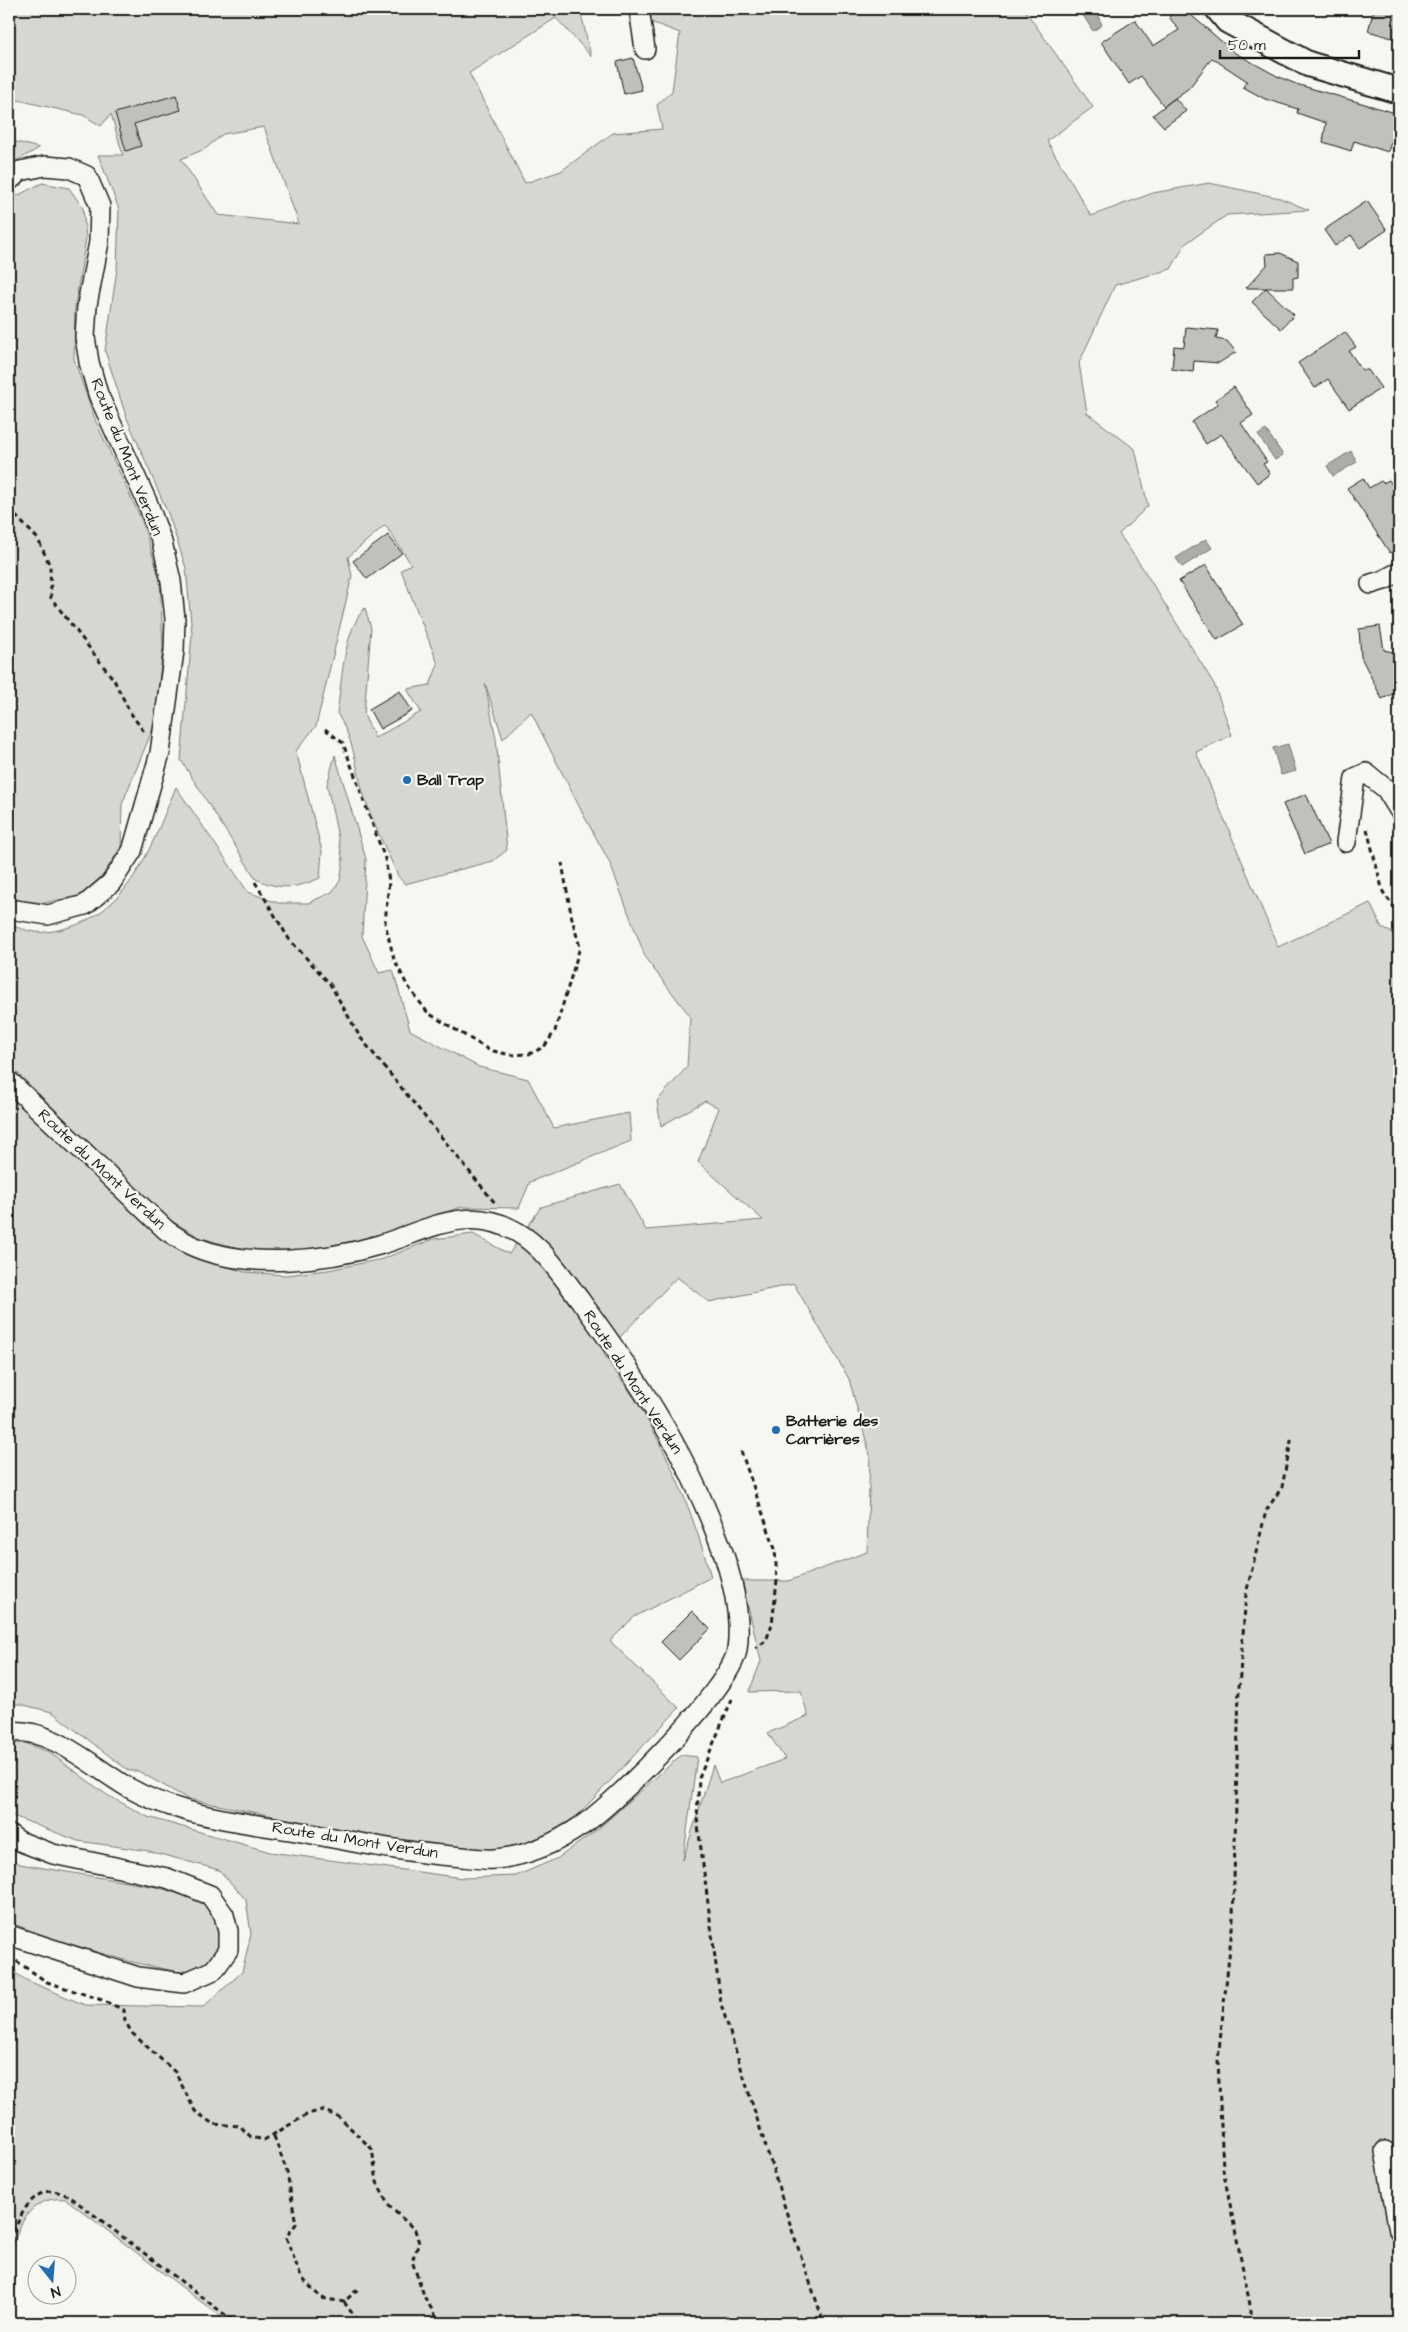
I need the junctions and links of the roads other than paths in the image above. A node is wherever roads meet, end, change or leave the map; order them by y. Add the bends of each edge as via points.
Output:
1 (639, 9) edge
2 (1218, 9) edge
3 (645, 48) dead end
4 (1399, 91) edge
5 (9, 181) edge
6 (1399, 572) edge
7 (1371, 584) dead end
8 (1399, 810) edge
9 (1346, 842) dead end
10 (9, 909) edge
11 (9, 1081) edge
12 (9, 1732) edge
13 (9, 1834) edge
14 (9, 1935) edge
15 (1385, 2152) dead end
16 (1399, 2231) edge

1 - 3 street
2 - 4 main road via 1228,21 1308,64
5 - 10 street, Route du Mont Verdun via 20,171 45,166 69,168 87,176 100,206 99,242 85,329 89,362 98,394 156,527 171,581 175,619 174,651 160,753 132,851 111,883 85,904 48,915
6 - 7 street
8 - 9 street via 1377,779 1366,773 1355,778
11 - 12 street, Route du Mont Verdun via 166,1230 195,1247 252,1260 327,1257 474,1217 518,1232 542,1252 604,1332 688,1470 714,1530 734,1591 738,1633 736,1656 718,1688 614,1799 582,1826 538,1849 495,1859 412,1853 185,1811 133,1790 46,1736 22,1730
13 - 14 street via 53,1854 167,1878 210,1895 224,1915 228,1950 214,1970 184,1983 138,1977
15 - 16 street

